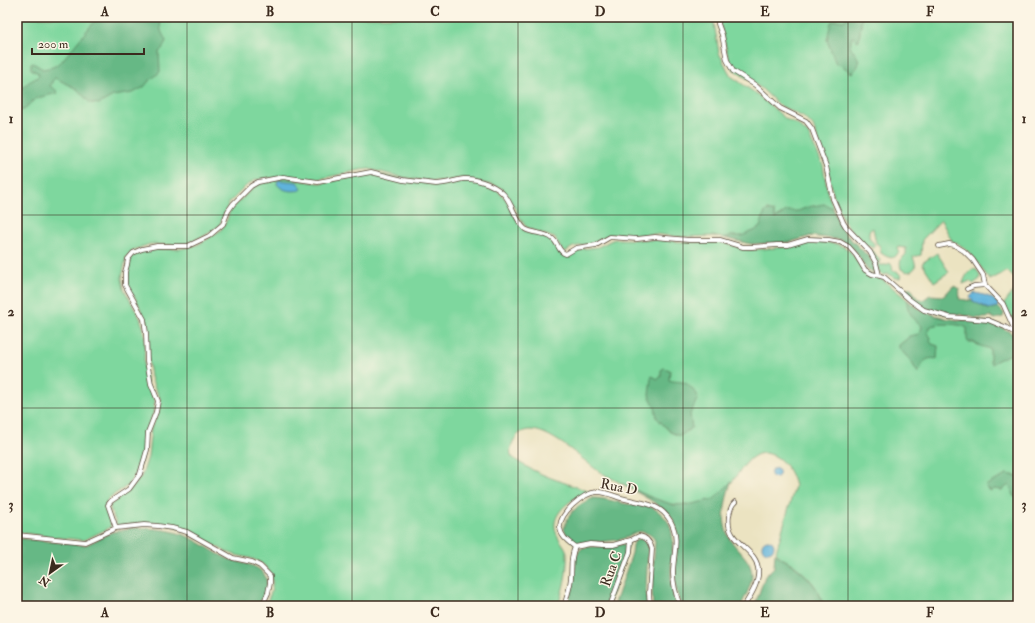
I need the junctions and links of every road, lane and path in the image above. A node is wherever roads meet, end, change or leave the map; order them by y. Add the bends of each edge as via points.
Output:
1 (718, 17) edge
2 (939, 246) dead end
3 (879, 275) junction
4 (985, 285) junction
5 (967, 289) dead end
6 (1018, 335) edge
7 (735, 502) dead end
8 (116, 528) junction
9 (17, 535) edge
10 (631, 540) junction
11 (575, 547) junction
12 (262, 606) edge
13 (564, 606) edge
14 (610, 606) edge
15 (650, 606) edge
16 (680, 606) edge
17 (744, 606) edge

1 - 3 street via 726,55 733,71 755,85 780,108 806,121 812,129 826,166 833,199 843,222 870,252
2 - 4 street via 949,244 964,251 983,275
3 - 6 street via 924,310 949,317 988,320
3 - 8 street via 865,270 856,255 845,244 820,238 805,239 788,245 743,247 720,240 610,237 596,245 579,247 569,253 563,253 551,238 528,231 522,226 502,191 475,180 436,184 403,180 372,172 318,182 283,177 258,182 233,204 222,224 209,236 188,246 157,246 142,249 128,259 125,284 144,320 147,361 158,401 148,432 147,450 140,474 129,489 108,505
4 - 5 street
4 - 6 street via 1003,304
7 - 17 street via 730,511 730,529 758,569 754,586
8 - 9 street via 85,542
8 - 12 street via 172,528 187,532 233,558 257,564 270,576 268,593
10 - 11 street via 613,545 590,544
10 - 14 street, Rua C via 630,552
10 - 15 street via 643,537 651,544
11 - 13 street via 571,558 569,591
11 - 16 street, Rua D via 564,537 560,525 566,512 581,498 591,493 599,492 660,509 669,518 676,535 673,573

